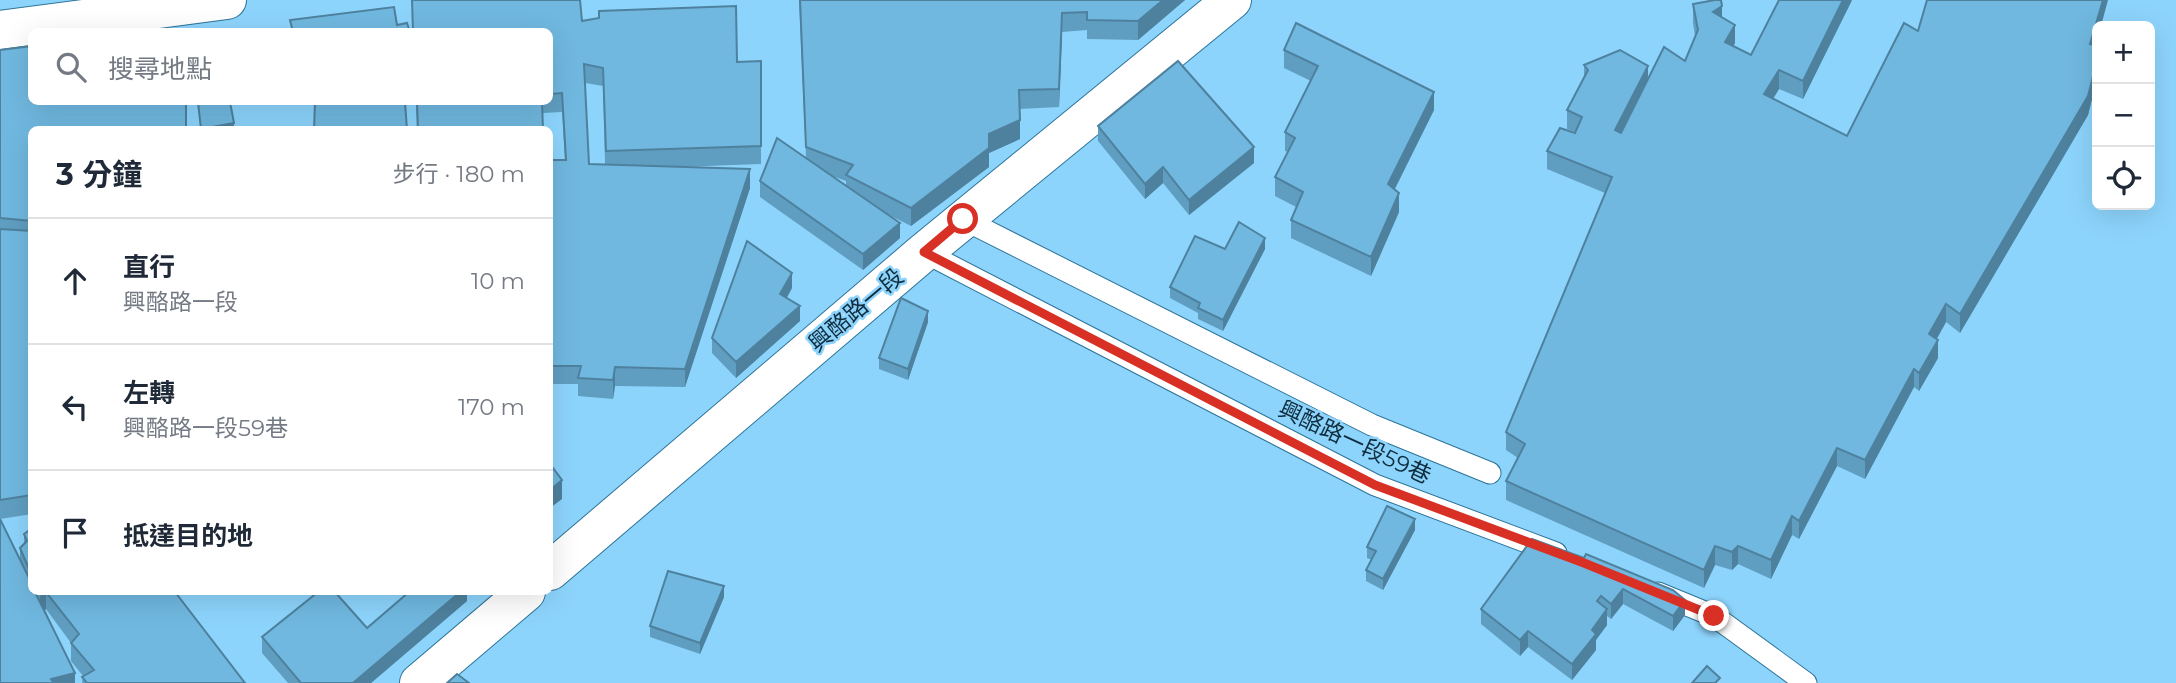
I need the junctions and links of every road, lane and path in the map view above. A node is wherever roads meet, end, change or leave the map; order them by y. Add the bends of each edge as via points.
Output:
1 (29, 0) edge
2 (227, 0) edge
3 (1232, 0) edge
4 (181, 3) edge
5 (94, 16) junction
6 (0, 30) edge
7 (963, 219) junction
8 (924, 252) junction
9 (1490, 473) dead end
10 (1570, 558) edge
11 (553, 568) edge
12 (1643, 587) edge
13 (522, 595) edge
14 (419, 683) edge
15 (1806, 683) edge

1 - 5 street
2 - 4 street
3 - 7 street, 興酪路一段
4 - 5 street
5 - 6 street
7 - 8 street, 興酪路一段
7 - 9 lane via 1372,425
8 - 10 lane, 興酪路一段59巷 via 1375,485
8 - 11 street, 興酪路一段
12 - 15 lane via 1714,616
13 - 14 street

